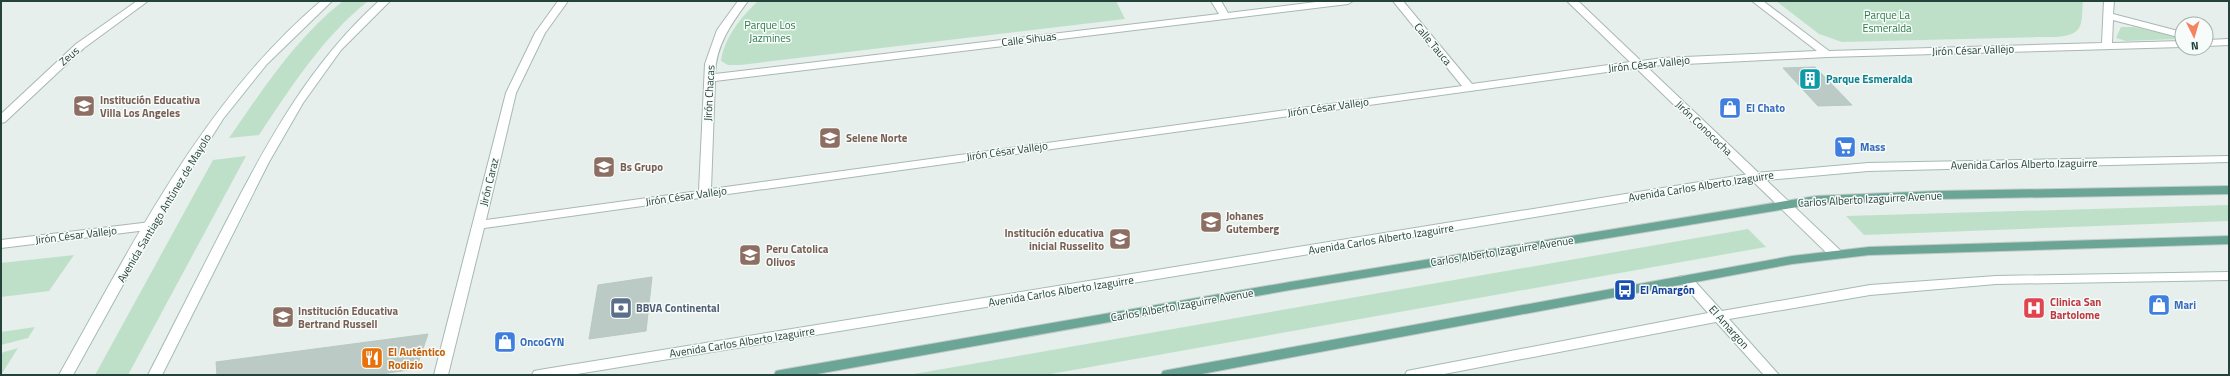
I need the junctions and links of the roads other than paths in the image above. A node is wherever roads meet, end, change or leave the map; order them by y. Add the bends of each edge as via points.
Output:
1 (143, 1) edge
2 (327, 1) edge
3 (385, 1) edge
4 (564, 1) edge
5 (743, 1) edge
6 (1216, 1) edge
7 (1348, 1) edge
8 (1398, 1) edge
9 (1572, 1) edge
10 (1757, 1) edge
11 (2109, 1) edge
12 (1225, 16) junction
13 (2108, 16) junction
14 (2174, 33) edge
15 (2214, 42) edge
16 (2229, 42) edge
17 (2174, 44) edge
18 (2107, 46) junction
19 (1826, 54) junction
20 (1638, 64) junction
21 (710, 78) junction
22 (1469, 87) junction
23 (1, 120) edge
24 (2229, 159) edge
25 (1755, 177) junction
26 (2229, 190) edge
27 (705, 193) junction
28 (1784, 205) junction
29 (479, 225) junction
30 (151, 226) junction
31 (2229, 240) edge
32 (1, 244) edge
33 (1837, 255) junction
34 (2229, 276) edge
35 (1685, 279) junction
36 (1720, 316) junction
37 (66, 375) edge
38 (155, 375) edge
39 (441, 375) edge
40 (539, 375) edge
41 (780, 375) edge
42 (1168, 375) edge
43 (1412, 375) edge
44 (1772, 375) edge

1 - 23 street, Zeus via 80,46
2 - 30 street, Avenida Santiago Antúnez de Mayolo via 298,26 244,84 178,179
3 - 38 street via 342,43 284,125
4 - 29 street, Jirón Caraz via 552,13 511,93
5 - 21 street, Jirón Chacas via 725,25 716,45 710,64
6 - 12 street
7 - 12 street, Calle Sihuas
8 - 22 street, Calle Tauca
9 - 20 street, Jirón Conococha
10 - 19 street
11 - 13 street
12 - 21 street, Calle Sihuas
13 - 14 street
13 - 18 street
15 - 16 street
17 - 18 street, Jirón César Vallejo
18 - 19 street, Jirón César Vallejo
19 - 20 street, Jirón César Vallejo
20 - 22 street, Jirón César Vallejo
20 - 25 street, Jirón Conococha
21 - 27 street, Jirón Chacas
22 - 27 street, Jirón César Vallejo
24 - 25 street, Avenida Carlos Alberto Izaguirre via 1868,167
25 - 28 street, Jirón Conococha
25 - 40 street, Avenida Carlos Alberto Izaguirre
26 - 28 main road, Carlos Alberto Izaguirre Avenue via 1938,195 1816,200
27 - 29 street, Jirón César Vallejo
28 - 33 street, Jirón Conococha
28 - 41 main road, Carlos Alberto Izaguirre Avenue via 1290,286
29 - 39 street, Jirón Caraz
30 - 32 street, Jirón César Vallejo
30 - 37 street, Avenida Santiago Antúnez de Mayolo
31 - 33 main road via 1967,247 1869,251
33 - 35 main road via 1792,260
34 - 36 street via 1996,280 1905,286
35 - 36 street, El Amargon
35 - 42 main road
36 - 43 street
36 - 44 street, El Amargon

